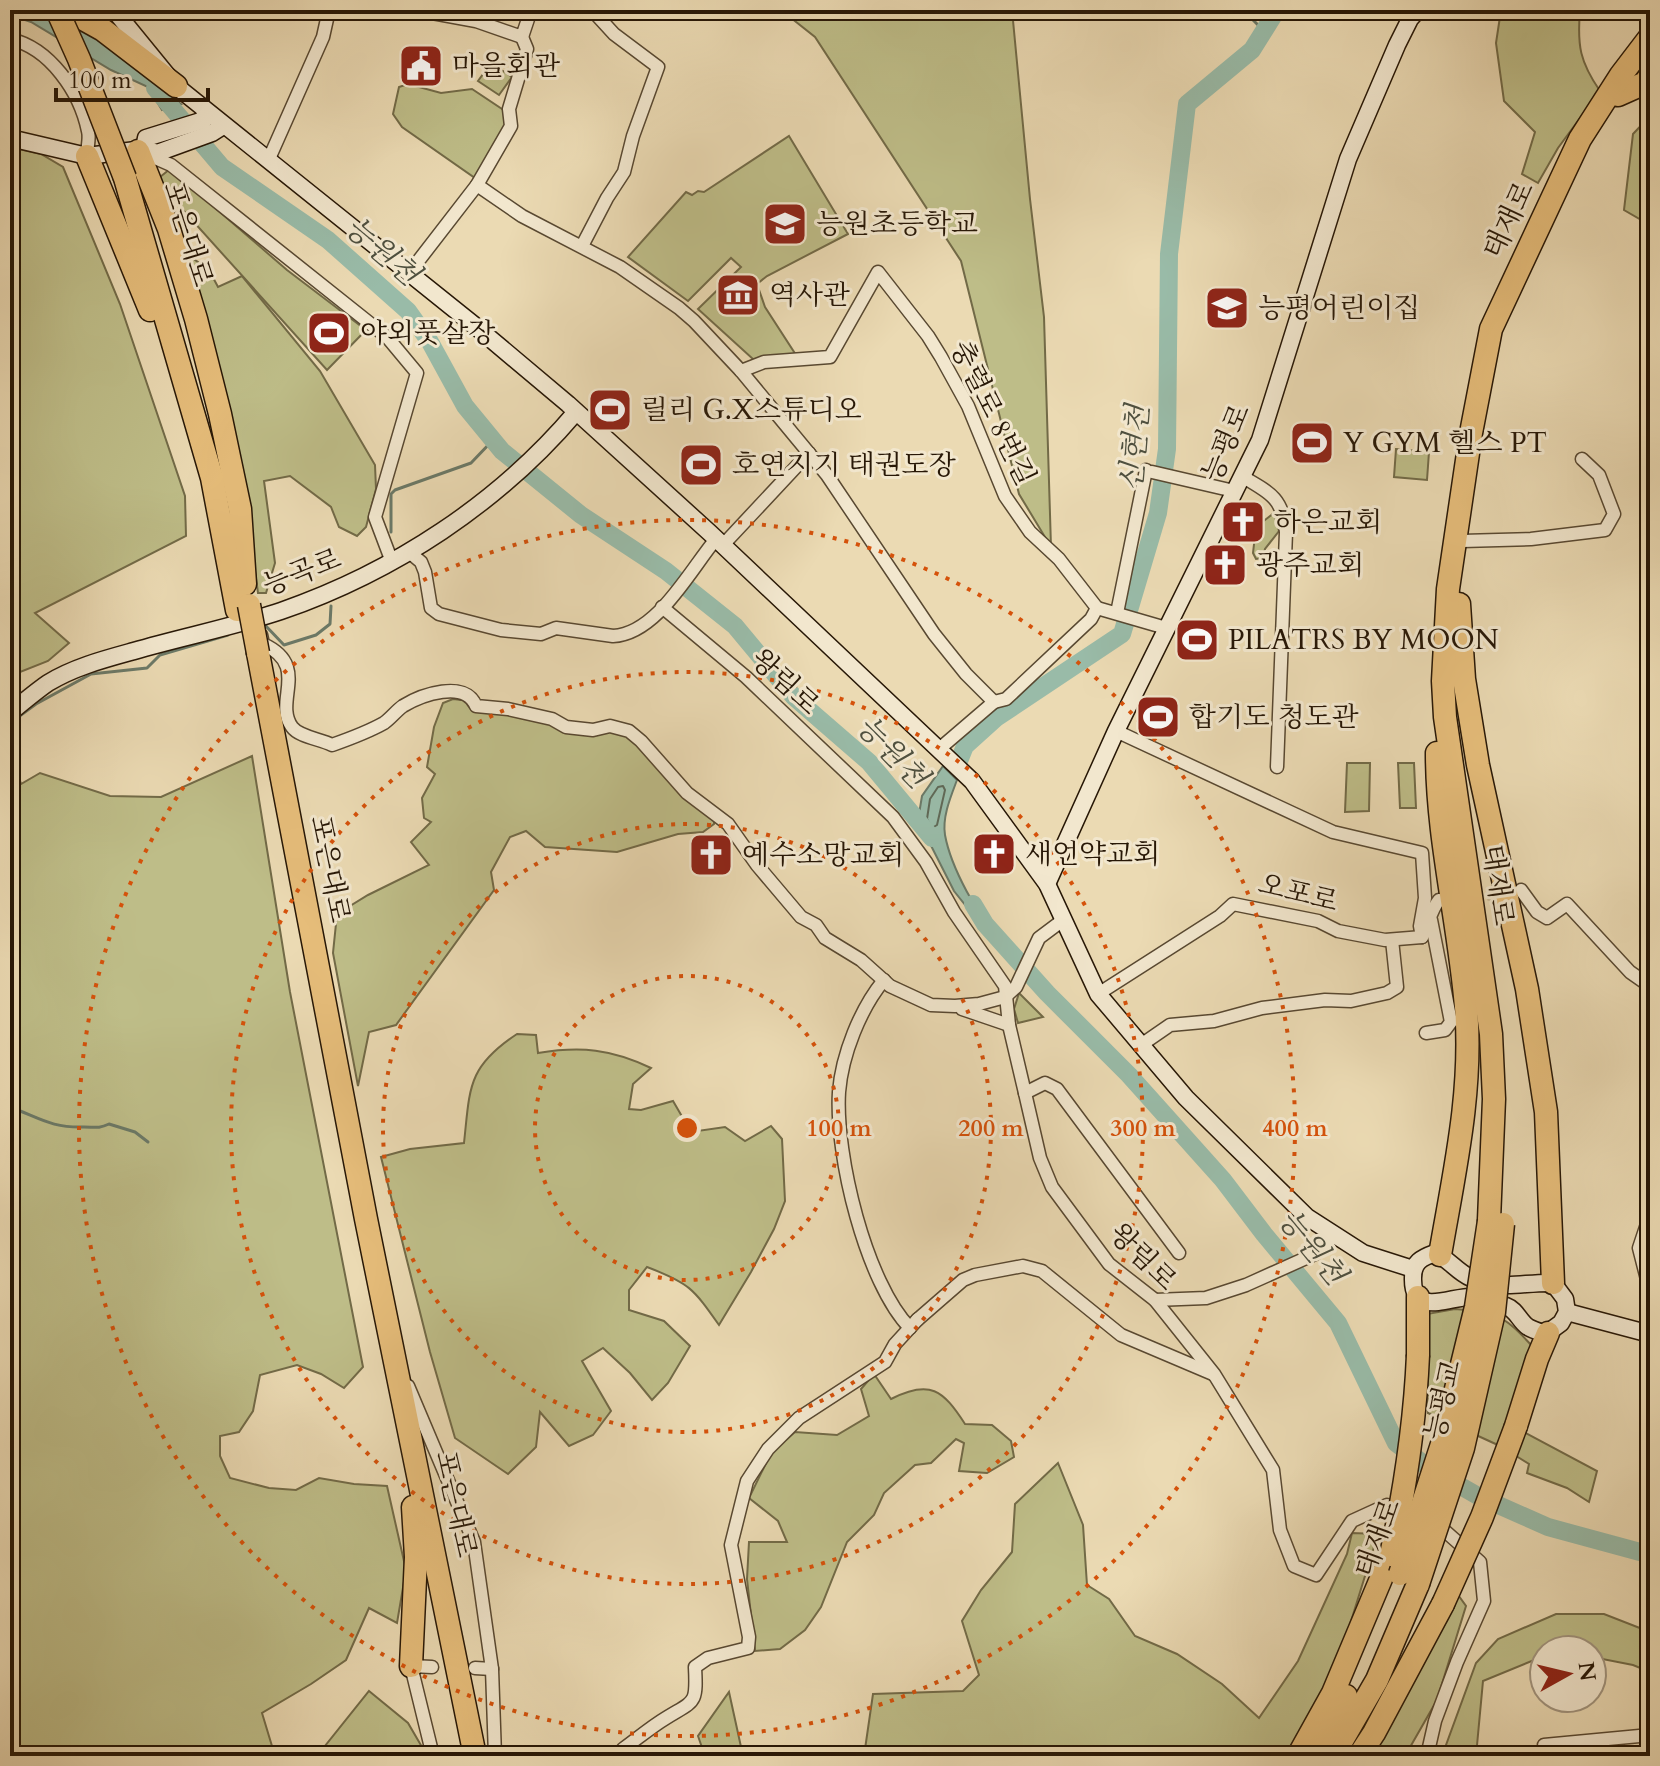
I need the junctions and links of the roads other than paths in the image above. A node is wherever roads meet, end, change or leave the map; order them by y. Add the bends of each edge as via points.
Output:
1 (57, 10) edge
2 (68, 10) edge
3 (114, 10) edge
4 (329, 10) edge
5 (416, 10) edge
6 (531, 10) edge
7 (592, 10) edge
8 (1418, 10) edge
9 (522, 37) junction
10 (1650, 37) edge
11 (10, 39) edge
12 (1650, 50) edge
13 (1650, 76) edge
14 (176, 86) junction
15 (1618, 95) junction
16 (211, 122) junction
17 (10, 138) edge
18 (146, 148) junction
19 (87, 156) junction
20 (268, 161) junction
21 (131, 176) junction
22 (477, 185) junction
23 (582, 246) junction
24 (409, 273) junction
25 (741, 371) junction
26 (576, 412) junction
27 (809, 453) junction
28 (1582, 459) dead end
29 (1239, 484) junction
30 (1462, 541) junction
31 (715, 544) junction
32 (409, 552) junction
33 (227, 560) junction
34 (392, 562) junction
35 (1453, 590) junction
36 (247, 604) junction
37 (664, 606) junction
38 (1097, 608) junction
39 (1124, 615) junction
40 (1166, 628) junction
41 (253, 655) junction
42 (994, 702) junction
43 (10, 713) edge
44 (1116, 731) junction
45 (938, 750) junction
46 (1277, 767) dead end
47 (1047, 884) junction
48 (1521, 890) dead end
49 (1439, 900) dead end
50 (1063, 920) junction
51 (1431, 920) junction
52 (1422, 937) junction
53 (1392, 940) junction
54 (884, 980) junction
55 (1650, 986) edge
56 (1098, 994) junction
57 (1005, 997) junction
58 (955, 1006) junction
59 (1009, 1025) junction
60 (1426, 1033) dead end
61 (1141, 1045) junction
62 (1025, 1093) junction
63 (1650, 1215) edge
64 (1496, 1222) joint
65 (1335, 1235) junction
66 (1179, 1253) dead end
67 (1440, 1255) junction
68 (1413, 1269) junction
69 (1553, 1283) junction
70 (1650, 1291) edge
71 (1418, 1297) junction
72 (1650, 1299) edge
73 (1155, 1300) junction
74 (1567, 1312) junction
75 (915, 1323) junction
76 (1548, 1333) junction
77 (1648, 1333) edge
78 (391, 1342) junction
79 (1214, 1374) junction
80 (413, 1507) junction
81 (1403, 1571) junction
82 (422, 1666) joint
83 (475, 1668) dead end
84 (492, 1669) junction
85 (1650, 1735) edge
86 (433, 1756) edge
87 (462, 1756) edge
88 (475, 1756) edge
89 (495, 1756) edge
90 (618, 1756) edge
91 (1298, 1756) edge
92 (1317, 1756) edge
93 (1333, 1756) edge
94 (1359, 1756) edge
95 (1427, 1756) edge
96 (1545, 1756) edge

1 - 21 highway, bridge
2 - 14 highway
2 - 21 highway, 포은대로 via 106,92
3 - 14 main road
4 - 20 street via 323,37
5 - 9 street via 476,21
6 - 9 street
7 - 23 street via 658,67 624,172
8 - 29 main road, 능평로 via 1348,159 1260,440
9 - 22 street via 527,49 509,109 511,126
10 - 35 highway, 태재로 via 1580,139 1491,329 1471,433
11 - 19 street via 25,42 49,60 74,92 89,133
12 - 15 highway, 태재로
13 - 15 highway
14 - 16 main road
15 - 30 highway, 태재로 via 1586,146 1500,330
16 - 18 main road
16 - 20 main road
17 - 19 main road
18 - 19 main road
18 - 34 street via 387,337 417,373 375,517
18 - 36 highway via 220,414 240,509
19 - 33 highway via 181,393
20 - 24 main road
21 - 33 highway, 포은대로 via 212,478
21 - 36 highway, 포은대로 via 168,266 210,418
22 - 23 street via 522,216
22 - 24 street
23 - 25 street via 679,308
24 - 26 main road
25 - 27 street
25 - 38 street, 충렬로 8번길 via 764,362 830,357 878,272 928,336 955,382 1005,496
26 - 31 main road
26 - 32 main road, 능곡로 via 474,510
27 - 31 street
27 - 42 street via 941,644
28 - 30 street via 1599,475 1614,514 1605,530
29 - 39 street via 1149,471
29 - 40 main road, 능평로
29 - 46 street via 1271,492 1284,512
30 - 35 highway, 태재로
31 - 37 street
31 - 45 main road
32 - 34 main road, 능곡로
32 - 37 street via 425,572 431,608 501,630 541,634 556,628 621,636 651,620
33 - 36 highway, 포은대로
34 - 36 main road, 능곡로 via 278,612
35 - 64 highway, 태재로 via 1451,680 1459,773 1503,1029 1508,1100
35 - 67 highway via 1441,611 1436,666 1437,797 1466,1008 1467,1074
35 - 69 highway via 1478,765 1527,989 1546,1112
36 - 41 highway
36 - 43 main road, 능곡로 via 49,682
36 - 54 street via 263,644 276,650 286,664 290,725 332,745 388,721 412,702 453,692 464,692 476,706 552,719 566,727 629,731 687,793 728,824 801,917
37 - 57 street, 왕림로 via 893,817 1005,986
38 - 39 street
38 - 42 street via 1006,699
39 - 40 street
40 - 44 main road, 능평로
41 - 78 highway, 포은대로
41 - 80 highway, 포은대로 via 325,1077
42 - 45 street
44 - 47 main road, 능평로
44 - 52 street via 1333,832 1422,853
45 - 47 main road via 972,781
47 - 50 main road
48 - 55 street via 1547,918 1567,904 1630,972
49 - 51 street
50 - 56 main road
50 - 57 street via 1037,941 1016,987
51 - 52 street
51 - 60 street via 1451,1022 1445,1030
52 - 53 street, 오포로
53 - 56 street, 오포로 via 1233,904
53 - 61 street via 1397,987 1387,993 1170,1025
54 - 58 street via 914,999
54 - 75 street via 864,1010 848,1051 839,1091 841,1139 867,1252 893,1309
56 - 61 main road
57 - 58 street
57 - 59 street, 왕림로
58 - 59 street
59 - 62 street, 왕림로
61 - 65 main road via 1186,1098 1289,1200
62 - 66 street via 1045,1083 1057,1089
62 - 73 street, 왕림로 via 1052,1187 1109,1264
63 - 70 street via 1639,1248
64 - 81 highway, 능평교, bridge via 1494,1312 1463,1448
65 - 68 main road via 1363,1253
65 - 73 street via 1315,1254 1246,1285 1206,1298
67 - 68 main road via 1420,1259
67 - 69 main road via 1470,1278 1506,1287
68 - 71 main road
69 - 74 main road
71 - 76 main road via 1444,1303 1476,1296 1512,1308 1527,1326
71 - 81 highway, bridge
72 - 77 street
73 - 79 street, 왕림로
74 - 76 main road
74 - 77 main road
75 - 79 street via 963,1280 1023,1266 1042,1271 1121,1335
75 - 90 street via 885,1362 799,1418 768,1449 747,1481 731,1545 748,1648 708,1658 695,1667 696,1691 687,1708
76 - 94 highway, bridge via 1482,1517 1443,1604
78 - 84 street via 474,1542
78 - 88 highway, 포은대로
79 - 95 street, 왕림로 via 1273,1470 1280,1530 1294,1566 1316,1575 1352,1521 1387,1505 1432,1520 1480,1562 1484,1601 1435,1721
80 - 82 highway
80 - 87 highway, 포은대로
81 - 91 highway
81 - 92 highway, 태재로
81 - 93 highway, 태재로 via 1377,1680
82 - 86 street
83 - 84 street
84 - 89 street
85 - 96 street via 1544,1745

